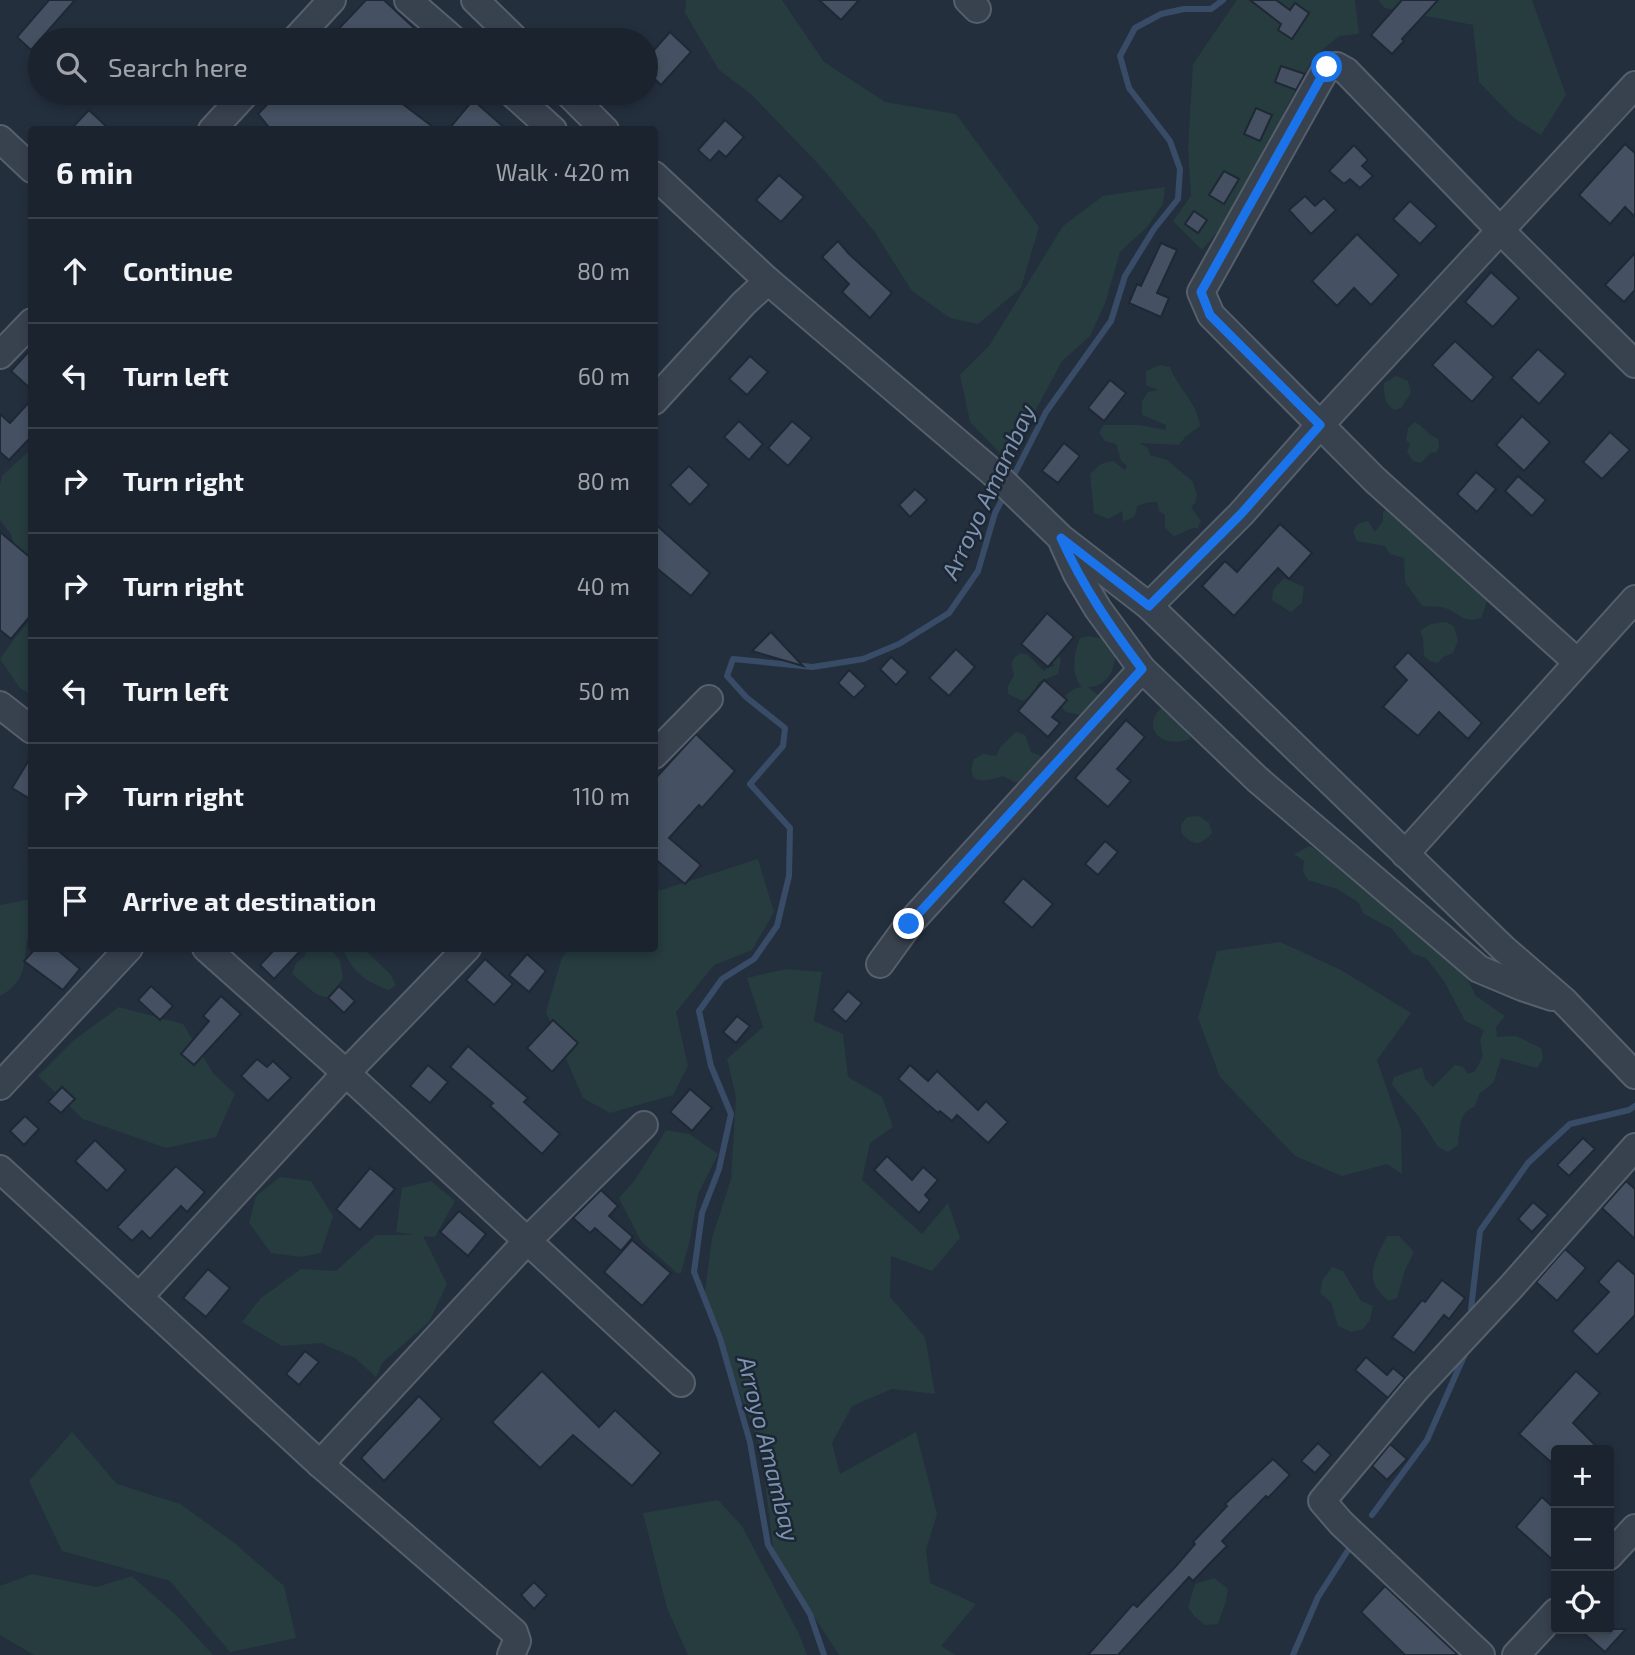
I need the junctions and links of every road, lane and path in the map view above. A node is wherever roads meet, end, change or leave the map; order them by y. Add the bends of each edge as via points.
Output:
1 (332, 0) edge
2 (408, 0) edge
3 (476, 0) edge
4 (306, 28) edge
5 (441, 28) edge
6 (457, 28) edge
7 (504, 28) edge
8 (1635, 85) edge
9 (235, 105) edge
10 (525, 105) edge
11 (579, 105) edge
12 (216, 126) edge
13 (549, 126) edge
14 (598, 126) edge
15 (0, 139) edge
16 (28, 165) edge
17 (658, 179) edge
18 (1500, 229) junction
19 (768, 281) junction
20 (28, 326) edge
21 (0, 355) edge
22 (1635, 364) edge
23 (658, 397) edge
24 (1320, 425) junction
25 (1061, 538) junction
26 (1635, 599) edge
27 (1149, 606) junction
28 (1577, 662) junction
29 (1142, 669) junction
30 (709, 699) dead end
31 (0, 705) edge
32 (28, 727) edge
33 (658, 751) edge
34 (1405, 854) junction
35 (125, 952) edge
36 (210, 952) edge
37 (463, 952) edge
38 (880, 964) dead end
39 (1563, 1000) junction
40 (346, 1073) junction
41 (1635, 1075) edge
42 (0, 1086) edge
43 (644, 1125) dead end
44 (1635, 1147) edge
45 (0, 1169) edge
46 (527, 1241) junction
47 (139, 1297) junction
48 (681, 1383) dead end
49 (320, 1464) junction
50 (1635, 1528) edge
51 (1614, 1551) edge
52 (1551, 1617) edge
53 (518, 1652) edge
54 (1481, 1655) edge
55 (1516, 1655) edge

1 - 4 street
2 - 5 street
3 - 6 street
3 - 7 street
8 - 18 street
9 - 12 street
10 - 13 street
11 - 14 street
15 - 16 street
17 - 19 street
18 - 22 street
18 - 24 street
18 - 24 street via 1346,71 1327,67 1201,292 1210,315
19 - 23 street
19 - 25 street via 998,477
20 - 21 street
24 - 27 street via 1241,514
24 - 28 street
25 - 27 street
25 - 29 street via 1098,609
26 - 28 street
27 - 34 street
28 - 34 street
29 - 38 street via 909,924
29 - 39 street via 1257,779 1479,969
30 - 33 street
31 - 32 street
34 - 39 street
35 - 42 street
36 - 40 street
37 - 40 street
39 - 41 street
40 - 46 street
40 - 47 street
43 - 46 street
44 - 54 street via 1416,1389 1322,1501
45 - 47 street
46 - 48 street
46 - 49 street
47 - 49 street
49 - 53 street via 514,1632
50 - 51 street
52 - 55 street

